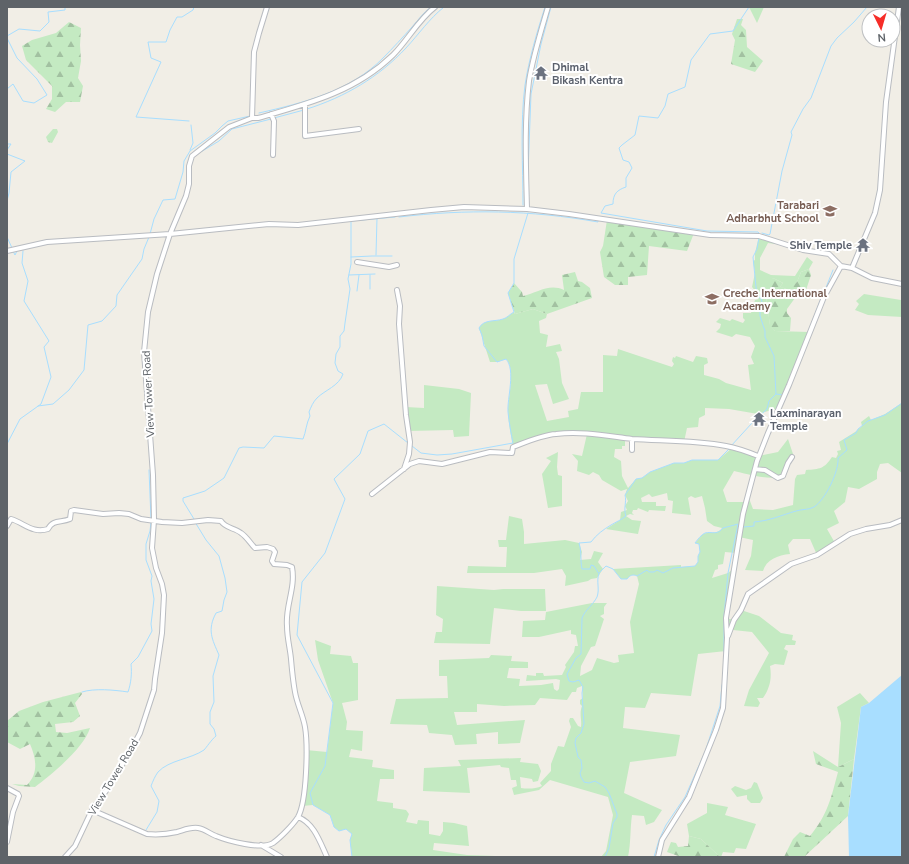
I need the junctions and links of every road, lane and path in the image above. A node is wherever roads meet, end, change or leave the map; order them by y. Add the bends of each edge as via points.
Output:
1 (267, 7) edge
2 (435, 7) edge
3 (548, 7) edge
4 (899, 7) edge
5 (305, 105) junction
6 (271, 114) junction
7 (252, 118) junction
8 (360, 129) dead end
9 (273, 155) dead end
10 (527, 209) junction
11 (170, 234) junction
12 (11, 250) edge
13 (357, 262) dead end
14 (397, 265) dead end
15 (841, 266) junction
16 (852, 268) junction
17 (902, 284) edge
18 (397, 290) dead end
19 (632, 439) junction
20 (632, 450) dead end
21 (758, 456) junction
22 (792, 457) dead end
23 (755, 468) junction
24 (404, 469) junction
25 (372, 494) dead end
26 (154, 520) junction
27 (902, 520) edge
28 (7, 526) edge
29 (727, 638) junction
30 (7, 788) edge
31 (92, 810) junction
32 (298, 817) junction
33 (7, 842) edge
34 (261, 845) junction
35 (65, 857) edge
36 (281, 857) edge
37 (327, 857) edge
38 (658, 857) edge

1 - 7 street via 254,52
2 - 5 street, View Tower Road via 427,13 393,55 371,74 355,84
3 - 10 street via 530,80 526,119
4 - 16 street via 886,102 880,190 875,213
5 - 6 street, View Tower Road
5 - 8 street via 305,136
6 - 7 street, View Tower Road
6 - 9 street via 274,121
7 - 11 street, View Tower Road via 229,127 192,156 186,196
10 - 11 street via 431,210
10 - 15 street via 710,235 759,236 803,250 829,254
11 - 12 street via 47,242
11 - 26 street, View Tower Road via 148,312 144,352
13 - 14 street via 389,267
15 - 16 street
15 - 21 street via 824,297
16 - 17 street via 872,278
18 - 24 street via 410,442
19 - 20 street
19 - 21 street via 725,446
19 - 24 street via 594,434 550,435 513,447 512,452 490,452 442,464 416,462
21 - 23 street
22 - 23 street via 783,476 778,478 765,470
23 - 29 street via 747,493 733,569 726,618
24 - 25 street
26 - 28 street via 141,519 129,514 74,510 71,511 70,519 54,522 48,529 37,531 11,519
26 - 31 street, View Tower Road via 152,548 164,601 161,649 154,690 137,738
26 - 32 street via 221,522 224,526 237,530 255,548 273,549 274,564 292,567 294,583 286,625 292,675 306,740 305,780
27 - 29 street via 850,534 817,555 791,564 748,594
29 - 38 street via 723,708 688,797 662,840
30 - 33 street via 19,796
31 - 34 street via 147,834 198,828 236,842
31 - 35 street, View Tower Road via 75,846
32 - 34 street via 272,843
32 - 37 street via 306,820 314,831
34 - 36 street

